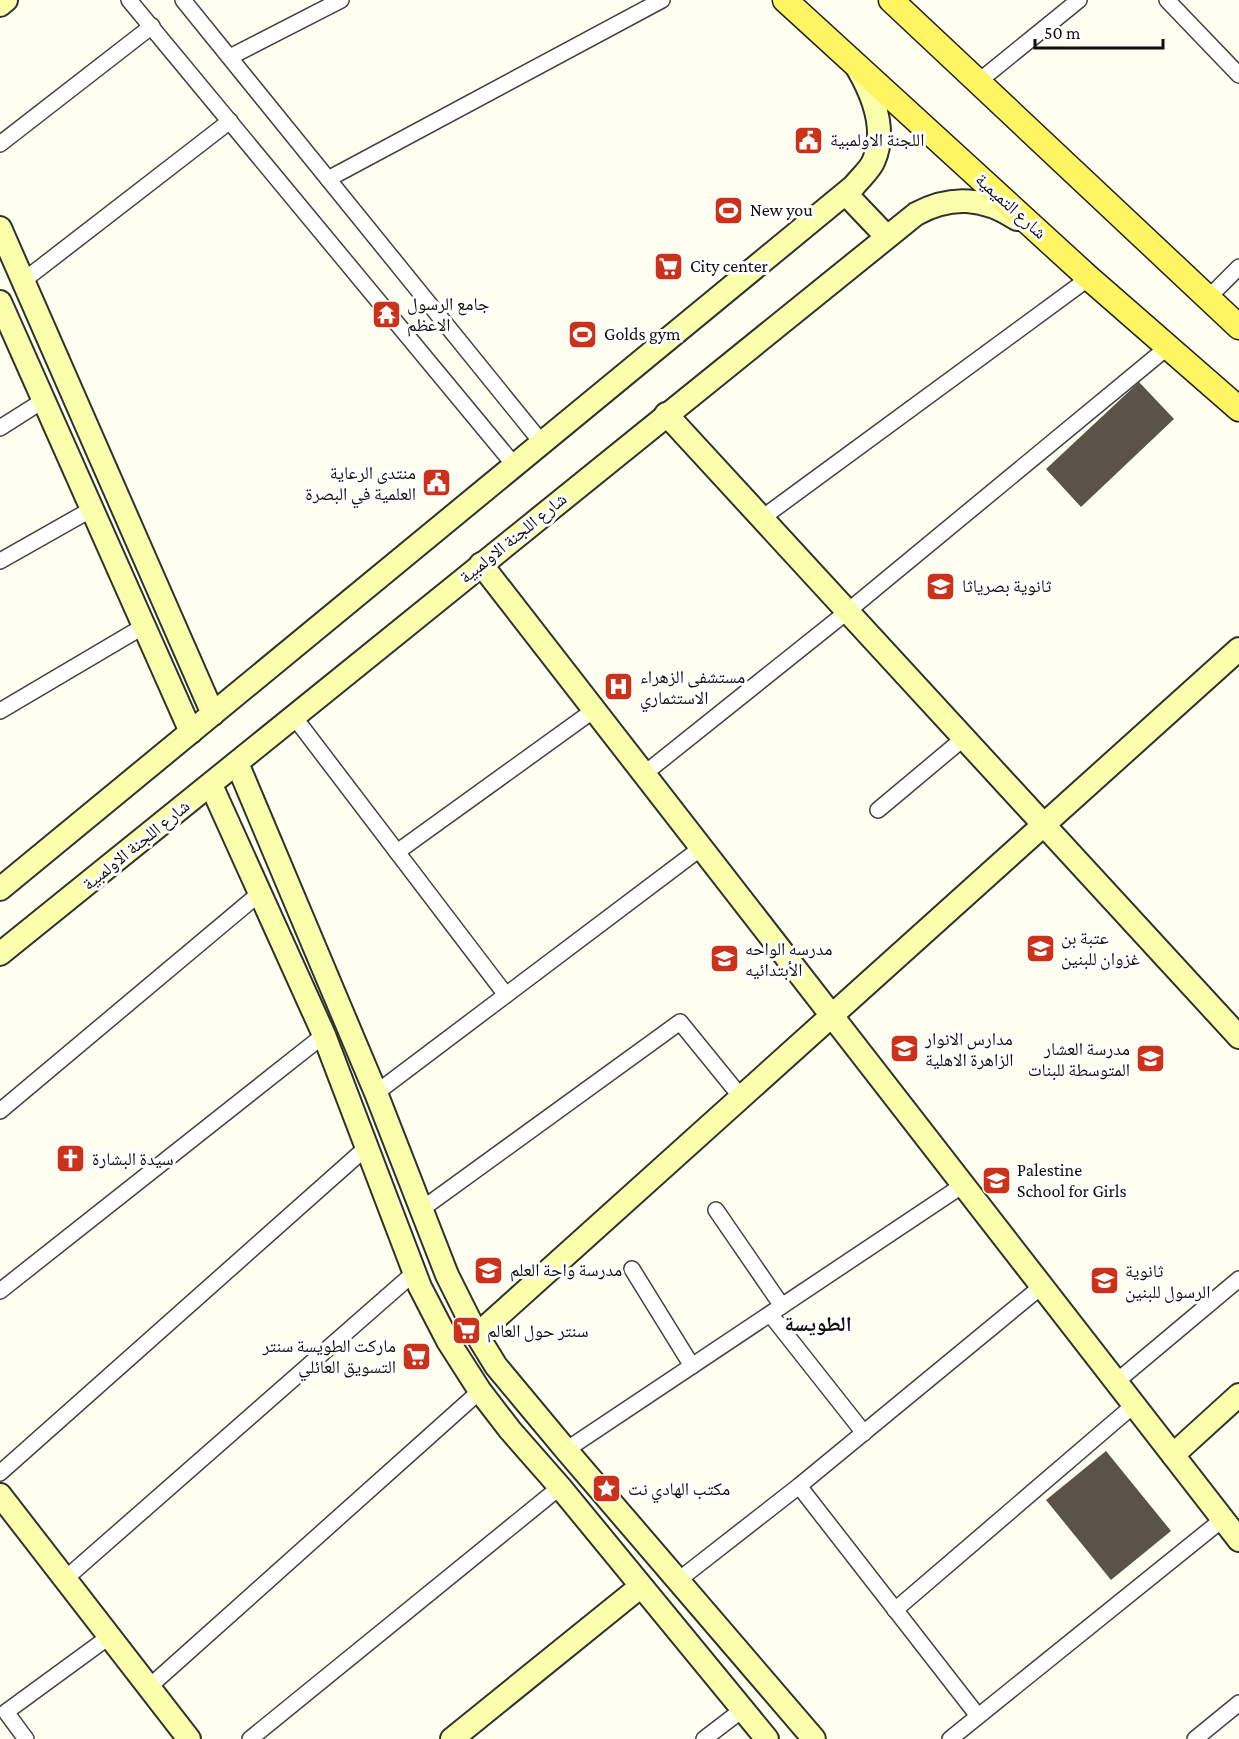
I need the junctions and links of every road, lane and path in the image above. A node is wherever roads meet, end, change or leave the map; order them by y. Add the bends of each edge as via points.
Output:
1 (6, 0) edge
2 (129, 0) edge
3 (183, 0) edge
4 (341, 0) edge
5 (662, 0) edge
6 (785, 0) edge
7 (891, 0) edge
8 (1079, 0) edge
9 (1167, 0) edge
10 (0, 5) edge
11 (152, 26) junction
12 (230, 57) junction
13 (855, 65) junction
14 (1239, 75) edge
15 (978, 82) junction
16 (230, 121) junction
17 (0, 144) edge
18 (328, 179) junction
19 (846, 194) junction
20 (0, 228) edge
21 (887, 237) junction
22 (1047, 238) junction
23 (1239, 267) edge
24 (1089, 278) junction
25 (23, 281) junction
26 (1208, 298) junction
27 (1, 306) edge
28 (1239, 327) edge
29 (1169, 346) junction
30 (44, 400) junction
31 (1239, 409) edge
32 (666, 414) junction
33 (0, 428) edge
34 (542, 443) junction
35 (515, 466) junction
36 (125, 514) junction
37 (96, 517) junction
38 (762, 518) junction
39 (0, 561) edge
40 (481, 564) junction
41 (848, 611) junction
42 (144, 626) junction
43 (1239, 649) edge
44 (594, 710) junction
45 (0, 711) edge
46 (213, 714) junction
47 (295, 718) junction
48 (191, 732) junction
49 (964, 738) junction
50 (237, 763) junction
51 (644, 774) junction
52 (211, 784) junction
53 (878, 810) dead end
54 (1044, 824) junction
55 (701, 848) junction
56 (397, 852) junction
57 (0, 889) edge
58 (260, 893) junction
59 (0, 954) edge
60 (506, 995) junction
61 (831, 1016) junction
62 (1236, 1029) edge
63 (324, 1035) junction
64 (376, 1093) junction
65 (741, 1097) junction
66 (0, 1111) edge
67 (368, 1146) junction
68 (963, 1185) junction
69 (422, 1209) junction
70 (716, 1210) dead end
71 (632, 1269) dead end
72 (447, 1275) junction
73 (417, 1279) junction
74 (1239, 1279) edge
75 (1042, 1286) junction
76 (0, 1291) edge
77 (776, 1310) junction
78 (477, 1335) junction
79 (692, 1366) junction
80 (1116, 1382) junction
81 (480, 1391) junction
82 (1239, 1395) edge
83 (1134, 1405) junction
84 (864, 1433) junction
85 (566, 1450) junction
86 (1173, 1455) junction
87 (0, 1473) edge
88 (800, 1486) junction
89 (560, 1487) junction
90 (0, 1495) edge
91 (1223, 1519) junction
92 (1239, 1540) edge
93 (65, 1579) junction
94 (676, 1582) junction
95 (640, 1587) junction
96 (895, 1610) junction
97 (110, 1636) junction
98 (756, 1673) junction
99 (149, 1687) junction
100 (735, 1702) junction
101 (1239, 1703) edge
102 (978, 1716) junction
103 (26, 1739) edge
104 (189, 1739) edge
105 (250, 1739) edge
106 (452, 1739) edge
107 (705, 1739) edge
108 (767, 1739) edge
109 (814, 1739) edge
110 (950, 1739) edge
111 (1195, 1739) edge

1 - 10 main road
2 - 11 street
3 - 12 street
4 - 12 street
5 - 18 street
6 - 13 main road, شارع التميمية
7 - 15 main road
8 - 15 street
9 - 14 street
11 - 16 street
11 - 17 street
12 - 18 street
13 - 19 main road via 872,94 877,115 877,148 874,160
13 - 22 main road, شارع التميمية
15 - 26 main road
16 - 25 street
16 - 35 street
18 - 34 street
19 - 21 main road
19 - 34 main road
20 - 25 main road
21 - 22 main road, شارع اللجنة الاولمبية via 932,205 963,200 998,207
21 - 32 main road, شارع اللجنة الاولمبية
22 - 24 main road, شارع التميمية
23 - 26 street
24 - 29 main road, شارع التميمية
24 - 38 street
25 - 36 main road
26 - 28 main road
27 - 30 main road
29 - 31 main road, شارع التميمية
29 - 41 street
30 - 33 street
30 - 37 main road
32 - 38 main road
32 - 40 main road, شارع اللجنة الاولمبية
34 - 35 main road
35 - 46 main road
36 - 37 main road
36 - 46 main road
37 - 39 street
37 - 42 main road
38 - 41 main road
40 - 44 main road
40 - 47 main road, شارع اللجنة الاولمبية
41 - 49 main road
41 - 51 street
42 - 45 street
42 - 48 main road
43 - 54 main road
44 - 51 main road
44 - 56 street
46 - 48 main road
47 - 50 main road, شارع اللجنة الاولمبية
47 - 56 street
48 - 57 main road
49 - 53 street
49 - 54 main road
50 - 52 main road, شارع اللجنة الاولمبية
50 - 64 main road
51 - 55 main road
52 - 58 main road
52 - 59 main road, شارع اللجنة الاولمبية
54 - 61 main road
54 - 62 main road
55 - 60 street
55 - 61 main road
56 - 60 street
58 - 63 main road
58 - 66 street
60 - 64 street
61 - 65 main road
61 - 68 main road
63 - 67 main road
63 - 76 street
64 - 69 main road
65 - 69 street via 680,1022
65 - 78 main road
67 - 73 main road
67 - 87 street
68 - 75 main road
68 - 77 street
69 - 72 main road
70 - 77 street
71 - 79 street
72 - 73 main road
72 - 78 main road
73 - 81 main road via 448,1341
73 - 93 street
74 - 80 street
75 - 80 main road
75 - 84 street
77 - 79 street
77 - 84 street
78 - 85 main road via 496,1366
79 - 85 street
80 - 83 main road
81 - 89 main road
81 - 99 street
82 - 86 main road
83 - 86 main road
83 - 96 street
84 - 88 street
85 - 94 main road
86 - 91 main road
88 - 94 street
88 - 96 street
89 - 95 main road
89 - 105 street
90 - 93 main road
91 - 92 main road
91 - 102 street
93 - 97 main road
94 - 98 main road
95 - 100 main road
95 - 106 main road
96 - 102 street
97 - 99 main road
97 - 103 street via 6,1712
98 - 100 main road
98 - 109 main road
99 - 104 main road
100 - 107 street
100 - 108 main road
101 - 111 street
102 - 110 street

